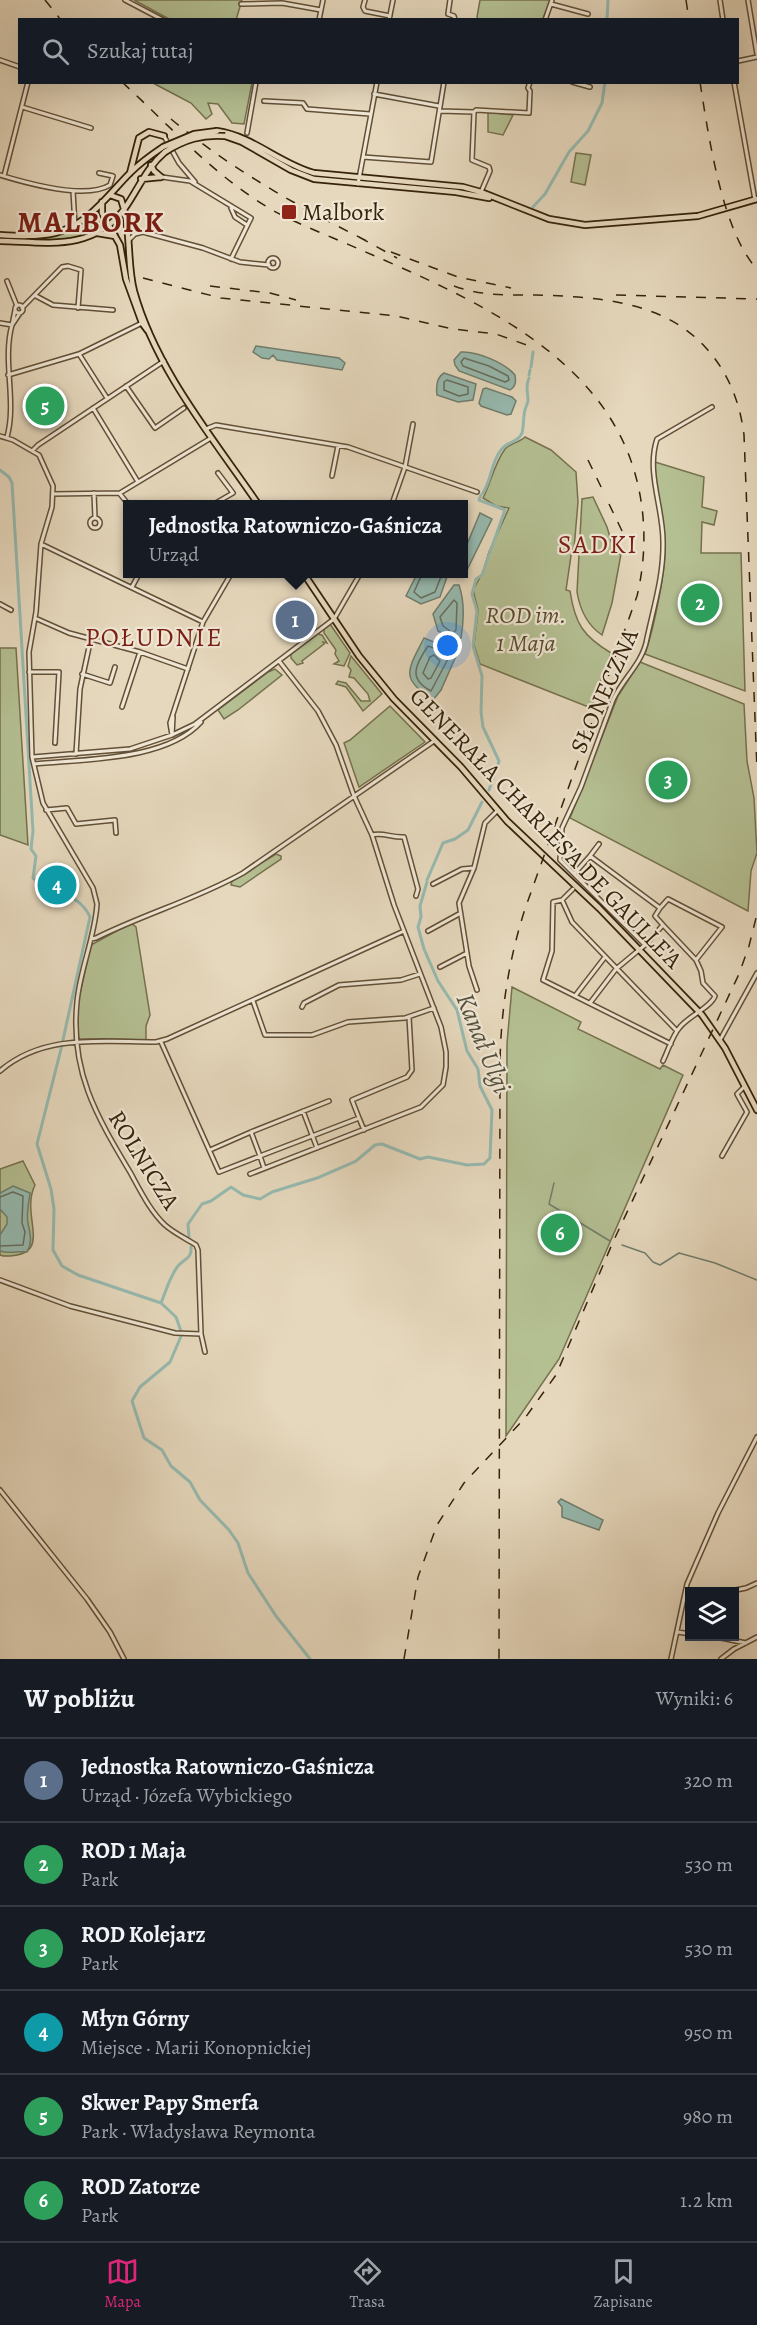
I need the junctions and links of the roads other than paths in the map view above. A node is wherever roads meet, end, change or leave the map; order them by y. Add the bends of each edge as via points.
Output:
1 (125, 0) edge
2 (323, 0) edge
3 (365, 0) edge
4 (393, 0) edge
5 (450, 0) edge
6 (720, 0) edge
7 (748, 0) edge
8 (551, 2) edge
9 (241, 4) dead end
10 (321, 10) junction
11 (588, 14) dead end
12 (159, 18) edge
13 (319, 18) edge
14 (389, 18) edge
15 (454, 18) edge
16 (546, 18) edge
17 (723, 18) edge
18 (757, 56) edge
19 (0, 60) edge
20 (739, 61) edge
21 (18, 66) edge
22 (28, 84) edge
23 (256, 84) edge
24 (377, 84) edge
25 (444, 84) edge
26 (529, 84) edge
27 (579, 84) edge
28 (734, 84) edge
29 (590, 87) dead end
30 (375, 94) junction
31 (264, 100) dead end
32 (22, 107) junction
33 (440, 108) junction
34 (474, 112) junction
35 (370, 114) junction
36 (91, 128) dead end
37 (247, 132) dead end
38 (164, 136) joint
39 (164, 149) junction
40 (363, 157) junction
41 (152, 165) junction
42 (99, 173) dead end
43 (130, 173) junction
44 (2, 175) edge
45 (161, 177) junction
46 (141, 180) junction
47 (358, 181) junction
48 (195, 184) junction
49 (73, 191) junction
50 (481, 192) junction
51 (110, 195) junction
52 (756, 199) edge
53 (498, 200) junction
54 (102, 202) junction
55 (230, 207) junction
56 (124, 209) junction
57 (76, 213) junction
58 (85, 218) junction
59 (75, 225) junction
60 (109, 225) junction
61 (247, 225) junction
62 (97, 233) junction
63 (0, 235) edge
64 (115, 236) junction
65 (0, 241) edge
66 (128, 242) junction
67 (231, 259) junction
68 (269, 263) dead end
69 (7, 281) dead end
70 (36, 296) junction
71 (16, 308) junction
72 (22, 308) junction
73 (78, 308) junction
74 (113, 310) dead end
75 (20, 313) junction
76 (0, 322) edge
77 (144, 322) junction
78 (12, 325) junction
79 (79, 354) junction
80 (164, 361) junction
81 (9, 375) junction
82 (126, 386) junction
83 (108, 399) junction
84 (712, 407) dead end
85 (93, 408) junction
86 (184, 408) dead end
87 (413, 424) dead end
88 (206, 429) junction
89 (0, 436) edge
90 (7, 437) junction
91 (212, 437) junction
92 (338, 446) junction
93 (32, 451) junction
94 (405, 467) junction
95 (218, 473) dead end
96 (332, 476) dead end
97 (138, 482) junction
98 (477, 492) dead end
99 (94, 493) junction
100 (120, 493) junction
101 (53, 494) junction
102 (125, 500) edge
103 (221, 500) edge
104 (255, 500) edge
105 (393, 500) edge
106 (95, 518) dead end
107 (41, 544) junction
108 (136, 578) edge
109 (228, 578) edge
110 (307, 578) edge
111 (357, 578) edge
112 (132, 587) junction
113 (0, 604) edge
114 (11, 610) dead end
115 (35, 618) junction
116 (334, 619) junction
117 (203, 622) junction
118 (91, 638) junction
119 (140, 652) junction
120 (279, 661) junction
121 (114, 667) dead end
122 (188, 669) junction
123 (29, 672) junction
124 (82, 674) junction
125 (122, 707) dead end
126 (204, 718) junction
127 (172, 735) junction
128 (174, 740) junction
129 (434, 741) junction
130 (55, 743) dead end
131 (76, 754) junction
132 (32, 758) junction
133 (33, 764) junction
134 (354, 796) junction
135 (46, 810) junction
136 (498, 810) junction
137 (116, 833) dead end
138 (372, 835) junction
139 (599, 844) dead end
140 (590, 856) junction
141 (474, 868) junction
142 (574, 874) junction
143 (433, 884) dead end
144 (573, 889) dead end
145 (416, 896) dead end
146 (562, 900) junction
147 (660, 908) junction
148 (459, 914) junction
149 (663, 925) junction
150 (404, 931) junction
151 (428, 931) dead end
152 (91, 939) junction
153 (645, 945) junction
154 (639, 949) junction
155 (467, 953) junction
156 (605, 957) junction
157 (696, 960) junction
158 (440, 967) dead end
159 (616, 969) junction
160 (420, 974) junction
161 (757, 974) edge
162 (477, 990) dead end
163 (575, 996) junction
164 (253, 1001) junction
165 (590, 1003) junction
166 (302, 1007) dead end
167 (434, 1008) junction
168 (699, 1011) junction
169 (409, 1017) junction
170 (677, 1031) junction
171 (720, 1040) junction
172 (161, 1041) junction
173 (76, 1042) junction
174 (671, 1044) junction
175 (663, 1061) dead end
176 (0, 1071) edge
177 (745, 1086) junction
178 (329, 1101) dead end
179 (757, 1110) edge
180 (303, 1111) junction
181 (359, 1118) junction
182 (364, 1130) junction
183 (251, 1132) junction
184 (312, 1136) junction
185 (317, 1148) junction
186 (210, 1150) junction
187 (260, 1156) junction
188 (722, 1156) dead end
189 (264, 1168) junction
190 (250, 1174) dead end
191 (0, 1280) edge
192 (201, 1334) junction
193 (205, 1352) dead end
194 (757, 1437) edge
195 (0, 1490) edge
196 (757, 1583) edge
197 (687, 1587) edge
198 (739, 1589) edge
199 (685, 1606) edge
200 (678, 1632) junction
201 (685, 1633) edge
202 (757, 1636) edge
203 (736, 1641) edge
204 (746, 1643) junction
205 (124, 1659) edge
206 (671, 1659) edge
207 (721, 1659) edge

1 - 12 street
2 - 10 street
3 - 14 street via 365,11
4 - 14 street
5 - 15 street via 448,14
6 - 17 street
7 - 18 street
8 - 11 street
8 - 16 street
9 - 10 street via 282,3
10 - 13 street
18 - 20 street
19 - 21 street
22 - 32 street
23 - 37 street
24 - 30 street
25 - 33 street
26 - 34 street via 529,113
27 - 29 street
28 - 52 street
30 - 33 street
30 - 35 street
31 - 35 street via 303,103 307,109
32 - 36 street
32 - 44 street
33 - 34 street
33 - 40 street via 431,162
34 - 50 street via 472,160 490,171
35 - 40 street
38 - 43 main road via 154,132 140,137
38 - 48 street
39 - 41 main road
39 - 43 main road
39 - 47 main road, bridge via 192,138 225,136 306,176
39 - 47 main road, bridge via 194,134 218,131 242,137 306,171
40 - 47 street
41 - 45 main road
41 - 46 main road
42 - 49 street via 113,176 112,183
43 - 51 main road
44 - 49 street
45 - 46 main road
45 - 48 street via 181,178
46 - 56 main road
47 - 50 main road via 456,186
47 - 53 main road
48 - 55 street
49 - 57 street
50 - 53 main road
51 - 54 main road
51 - 56 main road via 121,200
52 - 53 main road via 696,216 585,225 549,219
54 - 58 main road
54 - 60 main road
55 - 61 street via 234,218
55 - 61 street via 251,218
56 - 60 main road
56 - 66 main road
57 - 58 street
57 - 59 street
58 - 59 main road
59 - 63 main road via 44,235
60 - 62 main road
60 - 64 main road
61 - 67 street
62 - 64 main road
62 - 65 main road via 70,242
64 - 77 main road via 126,279
66 - 67 street via 139,232
66 - 77 main road via 133,285
67 - 68 street
69 - 71 street
70 - 72 street
70 - 73 street via 53,305
70 - 73 street via 62,267 68,266 81,270
71 - 72 street
71 - 75 street
71 - 78 street
72 - 75 street
73 - 74 street
75 - 78 street
76 - 78 street
77 - 79 street
77 - 80 main road
78 - 81 street
79 - 81 street
79 - 83 street
80 - 82 street
80 - 88 main road
81 - 90 street via 11,412
82 - 83 street
82 - 86 street via 155,428
83 - 85 street
84 - 142 street, SŁONECZNA via 657,439 653,450 663,540 661,572 645,649 618,690 562,828 560,860
85 - 93 street
85 - 97 street
87 - 94 street
88 - 91 main road
88 - 92 street via 216,425
89 - 90 street
90 - 93 street
91 - 97 street
91 - 104 main road
92 - 94 street
92 - 96 street
93 - 101 street via 45,464
94 - 98 street
94 - 105 street
95 - 103 street via 233,493
97 - 100 street
99 - 100 street
99 - 101 street
99 - 106 street
100 - 102 street
101 - 107 street
107 - 112 street
107 - 115 street
108 - 112 street
109 - 117 street
110 - 116 main road, GENERAŁA CHARLES'A DE GAULLE'A
111 - 116 street
112 - 117 street
113 - 114 street
115 - 118 street
115 - 123 street via 28,652
116 - 120 street
116 - 129 main road, GENERAŁA CHARLES'A DE GAULLE'A via 382,685
117 - 122 street
118 - 119 street
118 - 124 street
119 - 122 street
119 - 125 street
120 - 126 street
120 - 134 street via 325,723
121 - 124 street via 110,683
122 - 127 street via 169,728
123 - 130 street via 59,672
123 - 132 street
124 - 131 street
126 - 127 street
126 - 128 street via 193,731
127 - 128 street
127 - 131 street via 130,749
128 - 133 street via 124,756
129 - 134 street
129 - 136 main road, GENERAŁA CHARLES'A DE GAULLE'A
131 - 132 street
132 - 133 street
133 - 135 street
134 - 138 street
134 - 152 street via 227,882
135 - 137 street via 67,808 76,824 115,820
135 - 152 street via 96,897 97,914
136 - 141 street via 485,823
136 - 154 main road, GENERAŁA CHARLES'A DE GAULLE'A
138 - 145 street via 404,837 418,889
138 - 150 street
139 - 140 street
140 - 142 street
140 - 147 street
141 - 143 street
141 - 148 street via 459,903
142 - 153 street, SŁONECZNA
144 - 146 street
146 - 156 street via 572,922
146 - 163 street via 553,902 552,951 543,980
147 - 149 street via 655,916
147 - 157 street via 668,899 722,927
148 - 151 street
148 - 155 street
149 - 153 street
149 - 157 street
150 - 160 street
150 - 164 street
152 - 173 street via 77,1001
153 - 154 street
154 - 159 street
154 - 168 main road, GENERAŁA CHARLES'A DE GAULLE'A
155 - 158 street
155 - 162 street
156 - 159 street
156 - 163 street
157 - 168 street via 703,983 715,996 711,1004
159 - 165 street
159 - 170 street
160 - 166 street via 401,980 339,985 304,1002
160 - 167 street
161 - 171 street
163 - 165 street
164 - 169 street via 265,1035 312,1035 357,1021
164 - 172 street
165 - 174 street
167 - 169 street
167 - 182 street via 446,1052 443,1085 421,1107
168 - 170 street
168 - 171 main road, GENERAŁA CHARLES'A DE GAULLE'A
169 - 181 street via 410,1074 352,1100
170 - 174 street
171 - 177 main road, GENERAŁA CHARLES'A DE GAULLE'A
172 - 173 street
172 - 186 street
173 - 176 street via 29,1052
173 - 192 street, ROLNICZA via 92,1106 140,1191 165,1225 196,1245
174 - 175 street
177 - 179 main road, GENERAŁA CHARLES'A DE GAULLE'A
177 - 188 street via 737,1094 747,1112
178 - 180 street
180 - 183 street
180 - 184 street
181 - 182 street
181 - 184 street
182 - 185 street
183 - 186 street
183 - 187 street
184 - 185 street
184 - 187 street
185 - 189 street
186 - 187 street via 219,1172
187 - 189 street
189 - 190 street
191 - 192 street via 70,1306 179,1334
192 - 193 street, ROLNICZA
194 - 197 street via 707,1536
195 - 205 street via 87,1599
196 - 198 street
199 - 200 street
200 - 201 street
200 - 206 street
202 - 204 street
203 - 204 street
204 - 207 street

